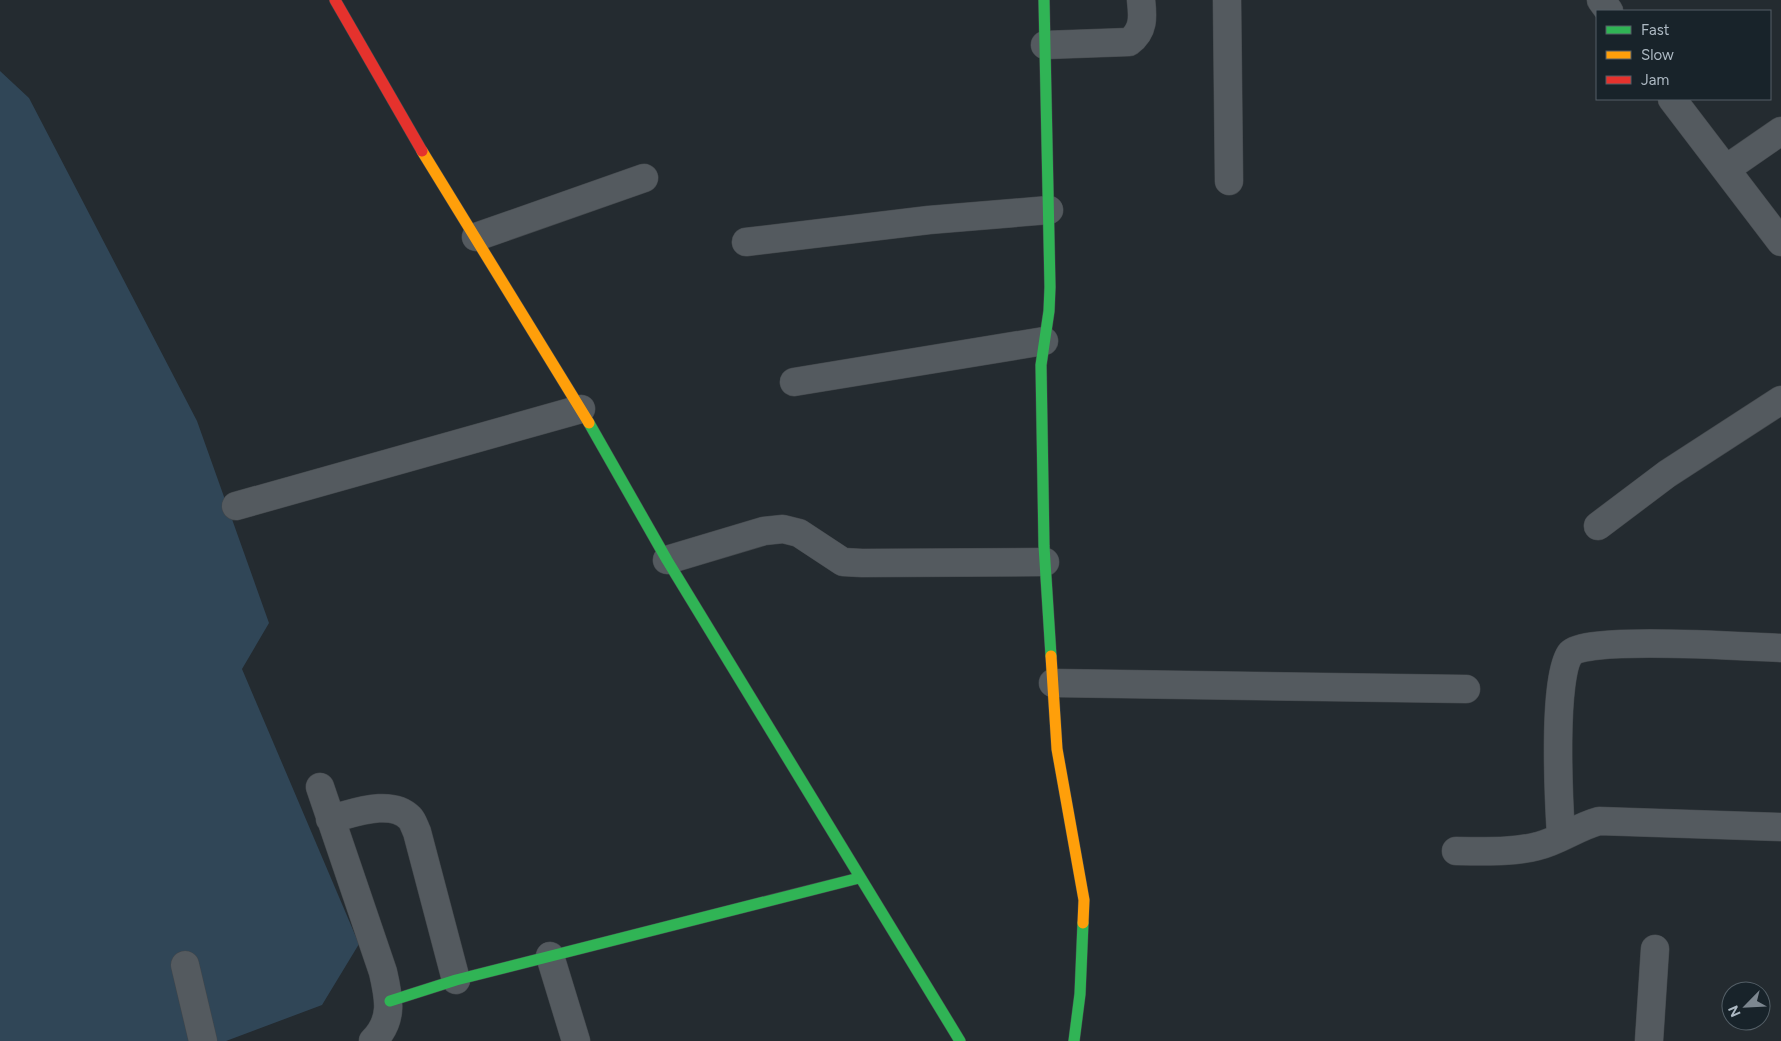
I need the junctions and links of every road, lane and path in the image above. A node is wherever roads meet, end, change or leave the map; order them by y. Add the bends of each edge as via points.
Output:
1 (334, 0) edge
2 (1044, 0) edge
3 (1141, 0) edge
4 (1227, 0) edge
5 (1045, 45) junction
6 (1673, 100) edge
7 (1781, 131) edge
8 (1726, 170) junction
9 (644, 178) dead end
10 (1229, 181) dead end
11 (1049, 210) junction
12 (476, 237) junction
13 (746, 242) dead end
14 (1781, 242) edge
15 (1044, 341) junction
16 (794, 382) dead end
17 (1781, 400) edge
18 (581, 409) junction
19 (236, 506) dead end
20 (1598, 526) dead end
21 (667, 560) junction
22 (1045, 562) junction
23 (1781, 648) edge
24 (1053, 683) junction
25 (1466, 689) dead end
26 (320, 787) dead end
27 (330, 820) junction
28 (1781, 827) edge
29 (1561, 836) junction
30 (1456, 851) dead end
31 (859, 878) junction
32 (1655, 949) dead end
33 (550, 956) junction
34 (185, 965) dead end
35 (456, 980) junction
36 (390, 1001) junction
37 (203, 1041) edge
38 (374, 1041) edge
39 (576, 1041) edge
40 (960, 1041) edge
41 (1074, 1041) edge
42 (1649, 1041) edge

1 - 12 street via 403,121
2 - 5 street
3 - 5 street via 1143,19 1138,35 1129,42
4 - 10 street
5 - 11 street
6 - 8 street
7 - 8 street
8 - 14 street
9 - 12 street
11 - 13 street via 929,220
11 - 15 street via 1049,303
12 - 18 street
15 - 16 street
15 - 22 street via 1041,366
17 - 20 street via 1667,474
18 - 19 street
18 - 21 street
21 - 22 street via 764,531 783,529 799,533 843,562
21 - 31 street
22 - 24 street
23 - 29 street via 1612,644 1582,646 1571,652 1564,666 1561,690 1557,765
24 - 25 street
24 - 41 street via 1057,749 1084,900 1080,994
26 - 27 street
27 - 35 street via 372,809 393,809 409,817 417,832
27 - 36 street
28 - 29 street via 1599,821
29 - 30 street via 1518,850
31 - 33 street
31 - 40 street
32 - 42 street
33 - 35 street
33 - 39 street
34 - 37 street
35 - 36 street
36 - 38 street via 388,1018

